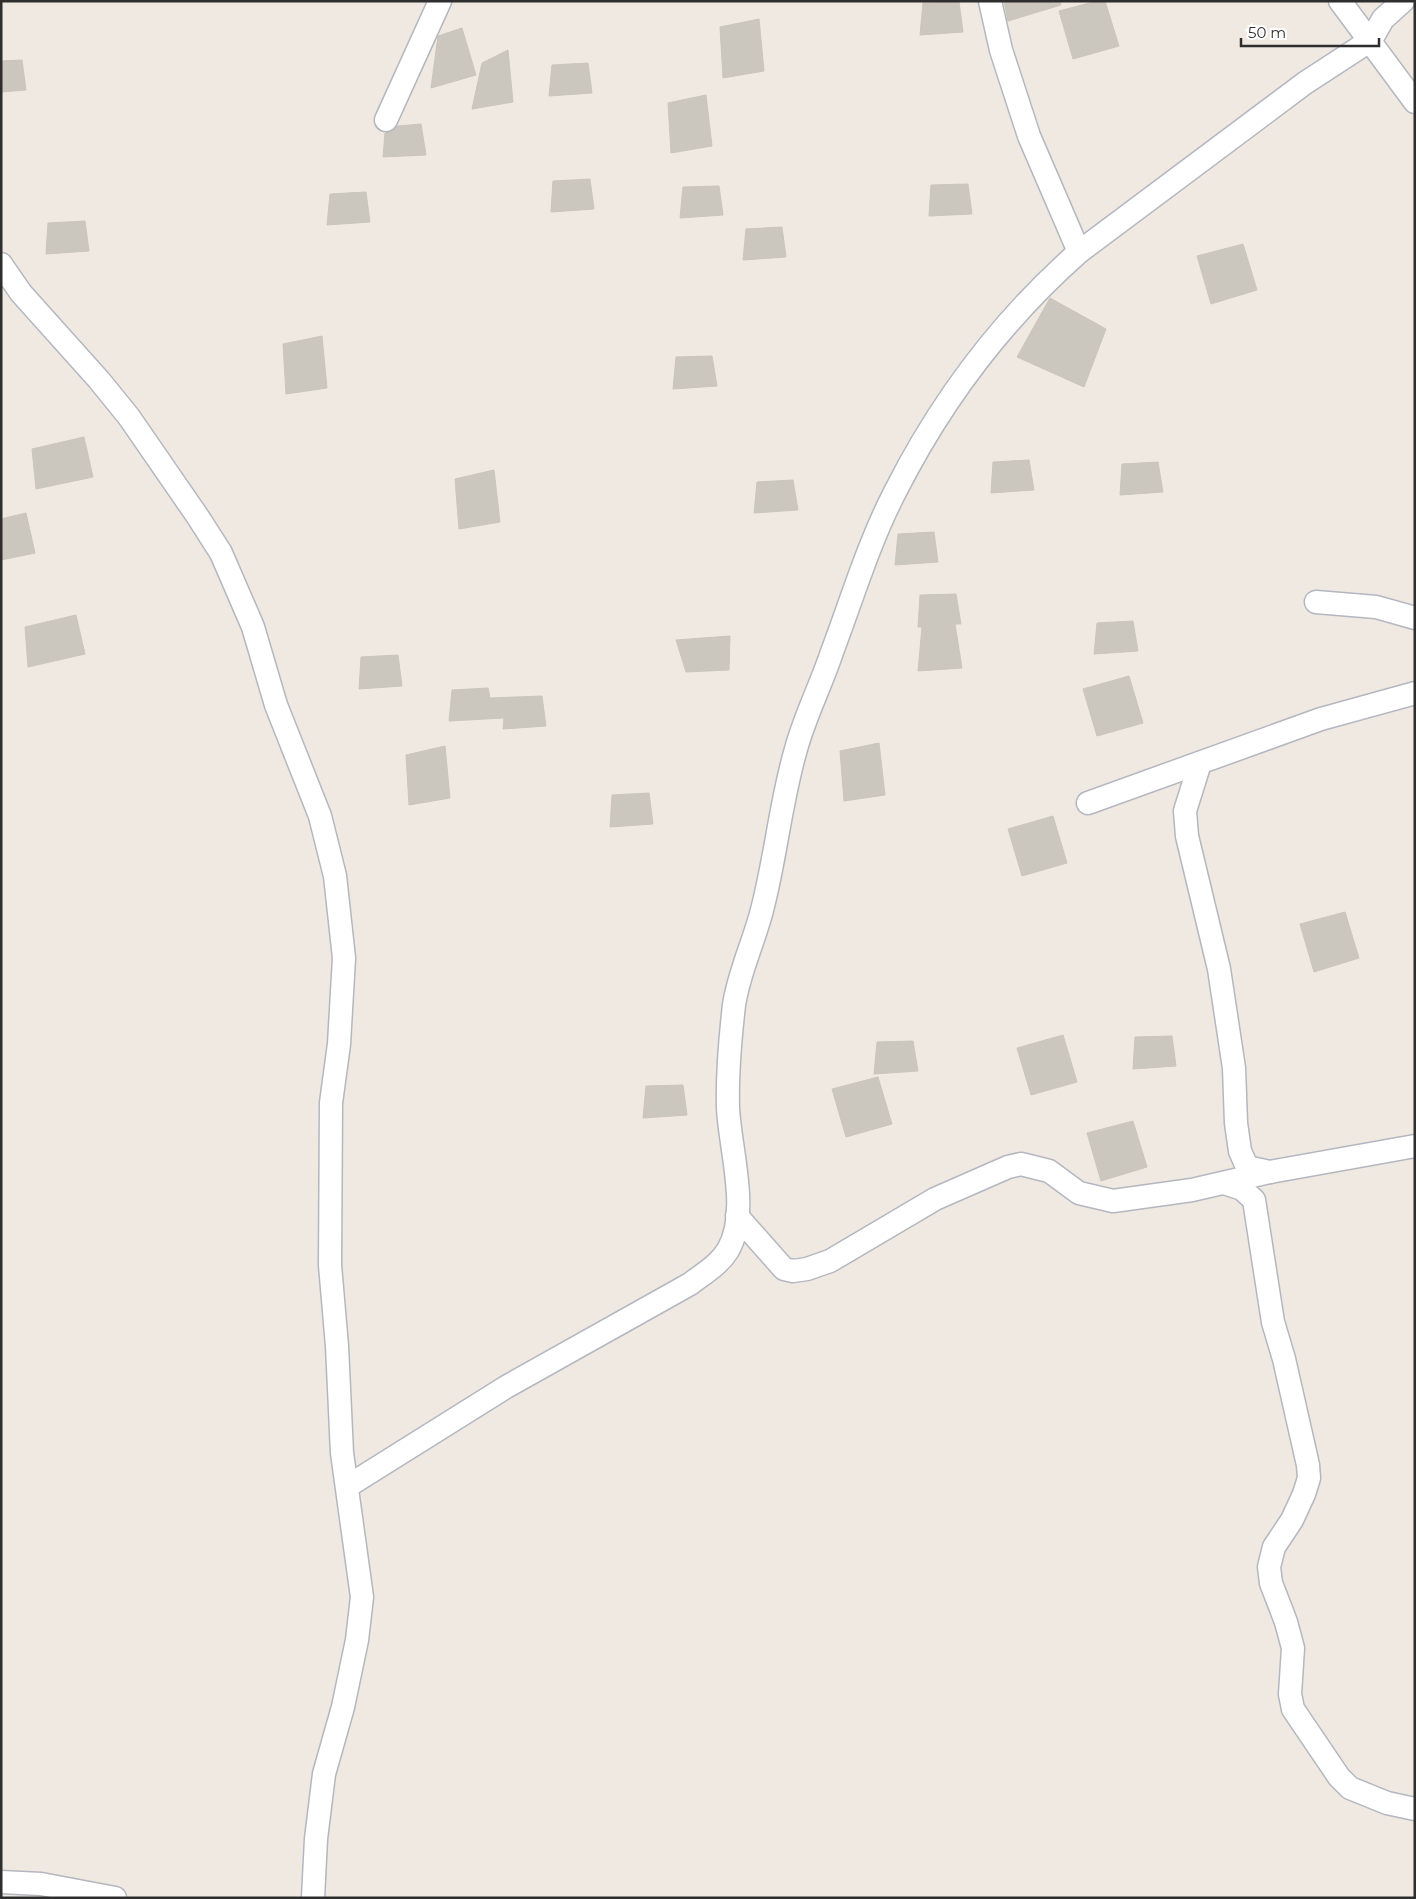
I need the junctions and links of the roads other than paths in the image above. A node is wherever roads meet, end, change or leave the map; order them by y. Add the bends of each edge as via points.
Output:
1 (440, 1) edge
2 (990, 1) edge
3 (1340, 1) edge
4 (1403, 1) edge
5 (1371, 40) junction
6 (1415, 102) edge
7 (386, 120) dead end
8 (1079, 252) junction
9 (1, 264) edge
10 (1316, 602) dead end
11 (1415, 618) edge
12 (1415, 693) edge
13 (1200, 763) junction
14 (1088, 802) dead end
15 (1415, 1146) edge
16 (1270, 1172) junction
17 (1224, 1183) junction
18 (737, 1216) junction
19 (348, 1486) junction
20 (1415, 1809) edge
21 (1, 1882) edge
22 (115, 1898) edge
23 (313, 1898) edge

1 - 7 street
2 - 8 street via 1001,50 1028,136
3 - 5 street
4 - 5 street via 1383,19
5 - 6 street
5 - 8 street via 1305,84
8 - 18 street via 1004,325 925,437 894,494 812,702 795,750 764,905 736,993 728,1057 728,1109 737,1186
9 - 19 street via 21,293 129,417 221,554 253,627 276,705 320,816 335,876 344,958 328,1178 342,1453
10 - 11 street via 1376,607
12 - 13 street via 1321,719
13 - 14 street
13 - 16 street via 1185,811 1187,836 1219,969 1234,1068 1240,1151 1247,1166
15 - 16 street
16 - 17 street
17 - 18 street via 1112,1202 1079,1193 1049,1171 1021,1164 1008,1166 935,1199 830,1261 793,1271 784,1269
17 - 20 street via 1242,1189 1254,1200 1273,1322 1308,1465 1309,1478 1304,1494 1274,1548 1269,1567 1271,1583 1293,1648 1290,1694 1293,1709 1350,1788 1387,1803
18 - 19 street via 728,1251 716,1265 690,1284 506,1386
19 - 23 street via 362,1597 358,1640 324,1774
21 - 22 street via 41,1884

